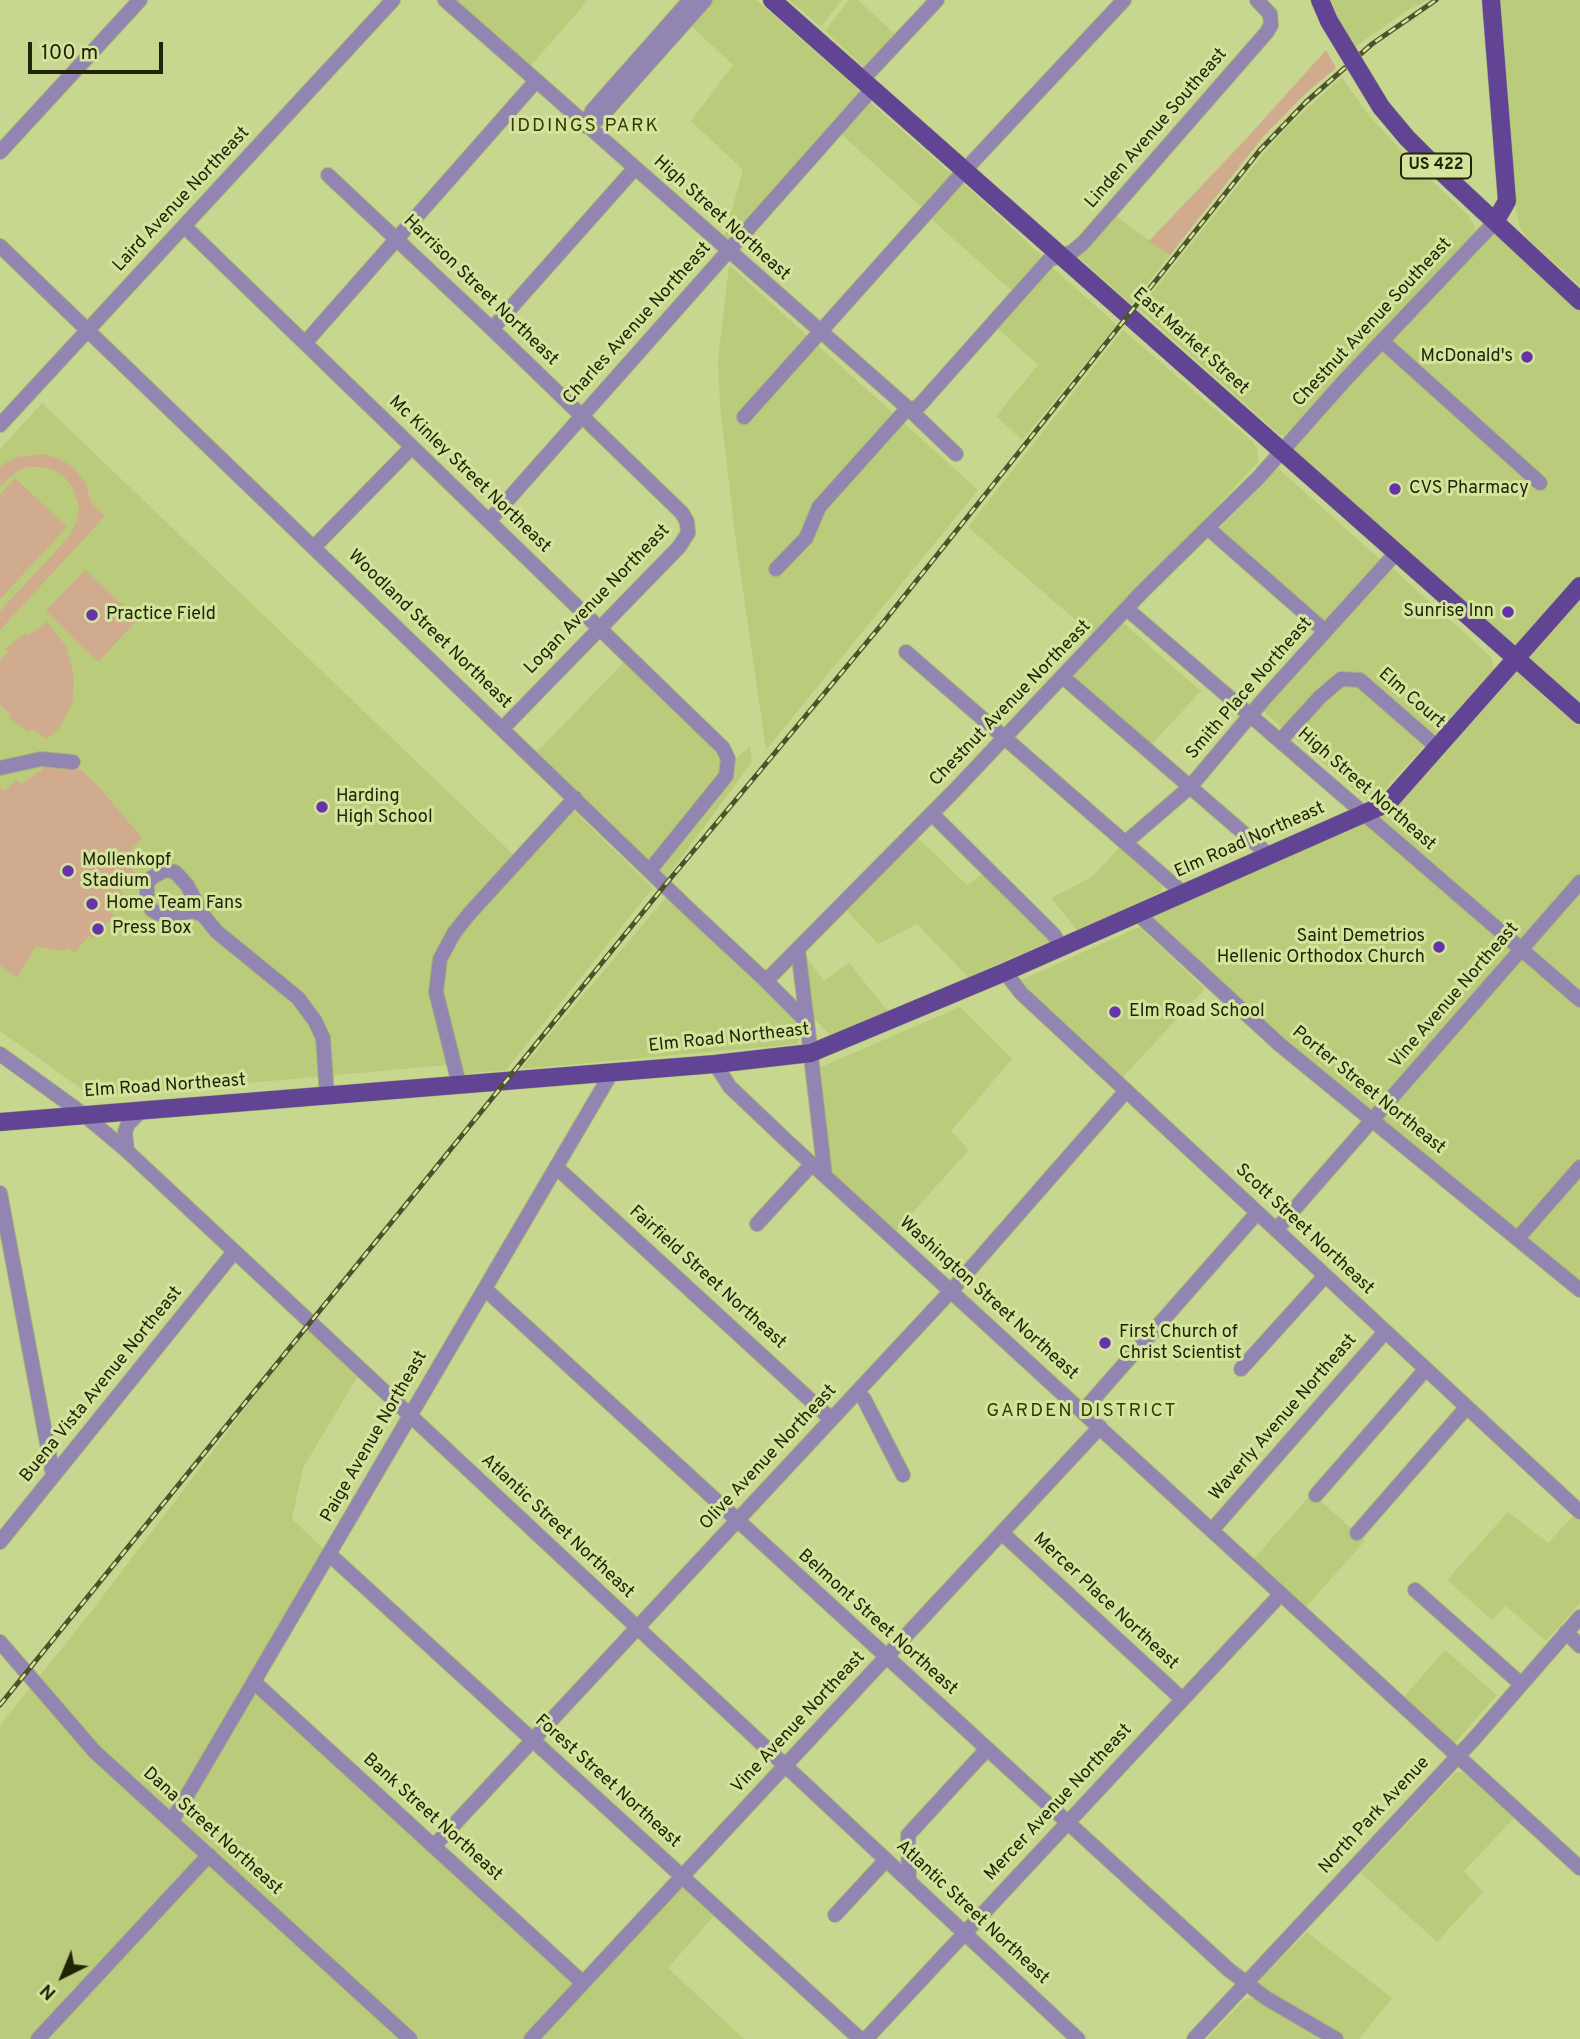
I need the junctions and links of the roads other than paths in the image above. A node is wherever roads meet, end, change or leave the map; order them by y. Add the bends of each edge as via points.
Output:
1 (141, 0) edge
2 (393, 0) edge
3 (445, 0) edge
4 (690, 0) edge
5 (705, 0) edge
6 (772, 0) edge
7 (937, 0) edge
8 (1124, 0) edge
9 (1257, 0) edge
10 (1320, 0) edge
11 (1491, 0) edge
12 (536, 81) junction
13 (867, 84) junction
14 (586, 126) junction
15 (0, 152) edge
16 (635, 168) junction
17 (965, 170) junction
18 (328, 175) dead end
19 (1495, 222) junction
20 (184, 226) junction
21 (398, 238) junction
22 (0, 246) edge
23 (728, 252) junction
24 (1063, 256) junction
25 (1580, 301) edge
26 (492, 329) junction
27 (88, 330) junction
28 (821, 332) junction
29 (1382, 341) junction
30 (305, 343) junction
31 (910, 410) junction
32 (582, 416) junction
33 (744, 417) dead end
34 (0, 425) edge
35 (412, 447) junction
36 (1281, 452) junction
37 (956, 454) dead end
38 (1540, 483) dead end
39 (489, 521) junction
40 (688, 528) joint
41 (1209, 529) junction
42 (314, 547) junction
43 (1396, 553) junction
44 (776, 569) dead end
45 (1580, 586) edge
46 (1127, 609) junction
47 (599, 628) junction
48 (1325, 631) junction
49 (906, 652) dead end
50 (1515, 658) junction
51 (1063, 677) junction
52 (1580, 715) edge
53 (1251, 717) junction
54 (503, 728) junction
55 (1005, 738) junction
56 (1280, 741) junction
57 (1437, 747) junction
58 (73, 762) dead end
59 (0, 768) edge
60 (1190, 787) junction
61 (575, 798) junction
62 (932, 814) junction
63 (1364, 814) junction
64 (1126, 842) junction
65 (1270, 856) junction
66 (650, 870) junction
67 (1580, 882) edge
68 (1184, 893) junction
69 (1138, 914) junction
70 (203, 915) dead end
71 (1061, 947) junction
72 (798, 949) junction
73 (1521, 949) junction
74 (1005, 972) junction
75 (766, 981) junction
76 (1580, 1000) edge
77 (807, 1023) junction
78 (811, 1053) junction
79 (0, 1054) edge
80 (715, 1064) junction
81 (612, 1072) junction
82 (459, 1084) junction
83 (1126, 1091) junction
84 (327, 1096) junction
85 (142, 1110) junction
86 (83, 1114) junction
87 (1372, 1120) junction
88 (0, 1122) edge
89 (127, 1152) junction
90 (813, 1164) junction
91 (556, 1167) junction
92 (1580, 1167) edge
93 (825, 1176) junction
94 (0, 1193) edge
95 (1257, 1213) junction
96 (757, 1224) dead end
97 (1276, 1230) junction
98 (1518, 1238) junction
99 (234, 1252) junction
100 (1325, 1276) junction
101 (485, 1289) junction
102 (1580, 1290) edge
103 (951, 1291) junction
104 (1385, 1332) junction
105 (1241, 1369) dead end
106 (1426, 1370) junction
107 (857, 1392) junction
108 (1466, 1408) junction
109 (1083, 1411) junction
110 (410, 1416) junction
111 (831, 1419) junction
112 (1100, 1427) junction
113 (53, 1475) junction
114 (903, 1475) dead end
115 (1316, 1495) dead end
116 (1580, 1512) edge
117 (737, 1520) junction
118 (1212, 1530) junction
119 (1002, 1533) junction
120 (1357, 1533) dead end
121 (0, 1542) edge
122 (329, 1554) junction
123 (1416, 1590) dead end
124 (1281, 1594) junction
125 (1580, 1617) edge
126 (637, 1628) junction
127 (1566, 1632) junction
128 (0, 1642) edge
129 (1580, 1646) edge
130 (886, 1657) junction
131 (254, 1682) junction
132 (1521, 1684) junction
133 (1182, 1699) junction
134 (533, 1740) junction
135 (987, 1749) junction
136 (1458, 1755) junction
137 (785, 1766) junction
138 (172, 1821) junction
139 (1067, 1823) junction
140 (435, 1846) junction
141 (209, 1855) junction
142 (886, 1860) junction
143 (1580, 1868) edge
144 (682, 1877) junction
145 (909, 1881) junction
146 (835, 1915) dead end
147 (964, 1933) junction
148 (583, 1983) junction
149 (1246, 1983) junction
150 (38, 2039) edge
151 (410, 2039) edge
152 (531, 2039) edge
153 (860, 2039) edge
154 (866, 2039) edge
155 (1078, 2039) edge
156 (1194, 2039) edge
157 (1336, 2039) edge

1 - 15 street
2 - 20 street, Laird Avenue Northeast
3 - 12 street, High Street Northeast
4 - 14 street via 592,111
5 - 14 street via 600,118
6 - 13 main road, East Market Street
7 - 13 street, Charles Avenue Northeast
8 - 17 street
9 - 24 street, Linden Avenue Southeast via 1272,20 1267,32 1083,243
10 - 19 main road, US 422, bridge via 1381,107
11 - 19 main road via 1507,201
12 - 14 street, High Street Northeast
12 - 21 street
13 - 17 main road, East Market Street
13 - 23 street, Charles Avenue Northeast
14 - 16 street, High Street Northeast
16 - 23 street, High Street Northeast
16 - 26 street
17 - 24 main road, East Market Street
17 - 28 street
18 - 21 street, Harrison Street Northeast
19 - 25 main road, US 422
19 - 29 street, Chestnut Avenue Southeast
20 - 27 street, Laird Avenue Northeast
20 - 30 street, Mc Kinley Street Northeast
21 - 26 street, Harrison Street Northeast
21 - 30 street
22 - 27 street, Woodland Street Northeast
23 - 28 street, High Street Northeast
23 - 32 street, Charles Avenue Northeast
24 - 31 street, Linden Avenue Southeast via 1048,260 919,406
24 - 36 main road, East Market Street
26 - 32 street, Harrison Street Northeast
27 - 34 street, Laird Avenue Northeast
27 - 42 street, Woodland Street Northeast
28 - 31 street, High Street Northeast
28 - 33 street
29 - 36 street, Chestnut Avenue Southeast
29 - 38 street
30 - 35 street, Mc Kinley Street Northeast
31 - 37 street, High Street Northeast
31 - 44 street, Linden Avenue Southeast via 819,507 806,538
32 - 39 street, Charles Avenue Northeast
32 - 40 street, Harrison Street Northeast via 682,513
35 - 39 street, Mc Kinley Street Northeast
35 - 42 street
36 - 41 street, Chestnut Avenue Northeast
36 - 43 main road, East Market Street
39 - 47 street, Mc Kinley Street Northeast
40 - 47 street, Logan Avenue Northeast via 679,547
41 - 46 street, Chestnut Avenue Northeast
41 - 48 street
42 - 54 street, Woodland Street Northeast
43 - 48 street, Smith Place Northeast
43 - 50 main road, East Market Street
45 - 50 main road, Elm Road Northeast
46 - 51 street, Chestnut Avenue Northeast
46 - 53 street, High Street Northeast
47 - 54 street, Logan Avenue Northeast
47 - 66 street, Mc Kinley Street Northeast via 726,753 729,765 726,776
48 - 53 street, Smith Place Northeast
49 - 55 street
50 - 52 main road, East Market Street
50 - 57 main road, Elm Road Northeast
51 - 55 street, Chestnut Avenue Northeast
51 - 60 street
53 - 56 street, High Street Northeast
53 - 60 street, Smith Place Northeast
54 - 61 street, Woodland Street Northeast
55 - 62 street, Chestnut Avenue Northeast
55 - 64 street
56 - 57 street, Elm Court via 1341,679 1360,680
56 - 63 street, High Street Northeast
57 - 63 main road, Elm Road Northeast via 1388,803
58 - 59 street via 41,759
60 - 64 street, Smith Place Northeast
60 - 65 street
61 - 66 street, Woodland Street Northeast
61 - 82 street via 469,914 440,959 436,992
62 - 71 street
62 - 72 street, Chestnut Avenue Northeast
63 - 65 main road, Elm Road Northeast
63 - 73 street, High Street Northeast
64 - 68 street
65 - 68 main road, Elm Road Northeast
66 - 75 street, Woodland Street Northeast
67 - 73 street, Vine Avenue Northeast
68 - 69 main road, Elm Road Northeast
69 - 71 main road, Elm Road Northeast
69 - 87 street, Porter Street Northeast via 1271,1036
70 - 84 street via 229,943 304,1005 323,1038
71 - 74 main road, Elm Road Northeast
72 - 75 street, Chestnut Avenue Northeast
72 - 77 street
73 - 76 street, High Street Northeast
73 - 87 street, Vine Avenue Northeast
74 - 78 main road, Elm Road Northeast
74 - 83 street, Scott Street Northeast via 1021,993
75 - 77 street, Woodland Street Northeast
77 - 78 street
78 - 80 main road, Elm Road Northeast
78 - 93 street
79 - 86 street, Atlantic Street Northeast
80 - 81 main road, Elm Road Northeast
80 - 90 street, Washington Street Northeast via 730,1087
81 - 82 main road, Elm Road Northeast
81 - 91 street, Paige Avenue Northeast
82 - 84 main road, Elm Road Northeast
83 - 95 street, Scott Street Northeast
83 - 103 street, Olive Avenue Northeast
84 - 85 main road, Elm Road Northeast
85 - 86 main road, Elm Road Northeast
85 - 89 street via 125,1132
86 - 88 main road, Elm Road Northeast
86 - 89 street, Atlantic Street Northeast
87 - 97 street, Vine Avenue Northeast
87 - 98 street, Porter Street Northeast
89 - 99 street, Atlantic Street Northeast
90 - 93 street, Washington Street Northeast
90 - 96 street
91 - 101 street, Paige Avenue Northeast
91 - 111 street, Fairfield Street Northeast
92 - 98 street
93 - 103 street, Washington Street Northeast
94 - 113 street
95 - 97 street, Scott Street Northeast
95 - 109 street
97 - 100 street, Scott Street Northeast
98 - 102 street, Porter Street Northeast
99 - 110 street, Atlantic Street Northeast
99 - 113 street, Buena Vista Avenue Northeast
100 - 104 street, Scott Street Northeast
100 - 105 street
101 - 110 street, Paige Avenue Northeast
101 - 117 street, Belmont Street Northeast
103 - 107 street, Olive Avenue Northeast
103 - 109 street, Washington Street Northeast
104 - 106 street, Scott Street Northeast
104 - 118 street, Waverly Avenue Northeast
106 - 108 street, Scott Street Northeast
106 - 115 street
107 - 111 street, Olive Avenue Northeast
107 - 114 street
108 - 116 street, Scott Street Northeast
108 - 120 street
109 - 112 street, Washington Street Northeast
110 - 122 street, Paige Avenue Northeast
110 - 126 street, Atlantic Street Northeast
111 - 117 street, Olive Avenue Northeast
112 - 118 street, Washington Street Northeast
112 - 119 street, Vine Avenue Northeast
113 - 121 street, Buena Vista Avenue Northeast
117 - 126 street, Olive Avenue Northeast
117 - 130 street, Belmont Street Northeast
118 - 124 street, Washington Street Northeast
119 - 130 street, Vine Avenue Northeast
119 - 133 street, Mercer Place Northeast
122 - 131 street, Paige Avenue Northeast
122 - 134 street, Forest Street Northeast
123 - 132 street
124 - 133 street, Mercer Avenue Northeast
124 - 136 street, Washington Street Northeast
125 - 127 street, North Park Avenue
126 - 134 street, Olive Avenue Northeast
126 - 137 street, Atlantic Street Northeast
127 - 129 street
127 - 132 street, North Park Avenue
128 - 138 street, Dana Street Northeast via 86,1742
130 - 135 street, Belmont Street Northeast
130 - 137 street, Vine Avenue Northeast
131 - 138 street, Paige Avenue Northeast
131 - 140 street, Bank Street Northeast
132 - 136 street, North Park Avenue
133 - 139 street, Mercer Avenue Northeast
134 - 140 street, Olive Avenue Northeast
134 - 144 street, Forest Street Northeast
135 - 139 street, Belmont Street Northeast
135 - 145 street via 908,1835
136 - 143 street, Washington Street Northeast
136 - 149 street, North Park Avenue
137 - 142 street, Atlantic Street Northeast
137 - 144 street, Vine Avenue Northeast
138 - 141 street, Dana Street Northeast
139 - 147 street, Mercer Avenue Northeast
139 - 149 street, Belmont Street Northeast
140 - 148 street, Bank Street Northeast
141 - 150 street
141 - 151 street, Dana Street Northeast
142 - 145 street, Atlantic Street Northeast
142 - 146 street
144 - 148 street, Vine Avenue Northeast
144 - 153 street, Forest Street Northeast
145 - 147 street, Atlantic Street Northeast
147 - 154 street, Mercer Avenue Northeast
147 - 155 street, Atlantic Street Northeast
148 - 152 street, Vine Avenue Northeast
149 - 156 street, North Park Avenue
149 - 157 street, Belmont Street Northeast

